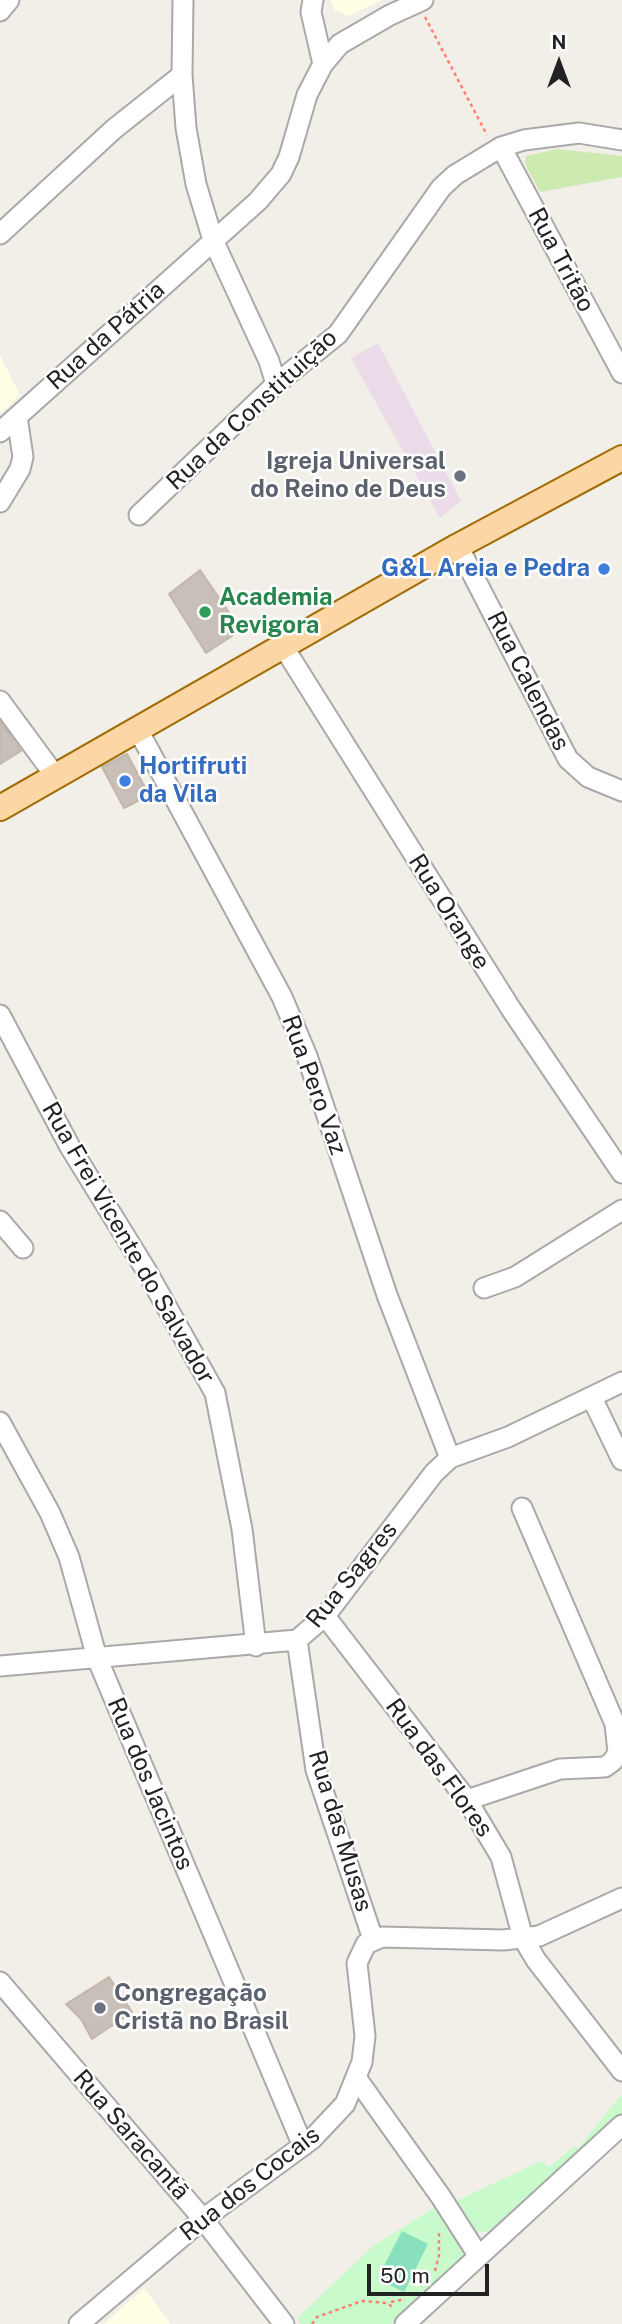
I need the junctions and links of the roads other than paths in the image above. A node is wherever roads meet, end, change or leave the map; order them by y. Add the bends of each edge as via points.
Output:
1 (9, 0) edge
2 (183, 0) edge
3 (313, 0) edge
4 (420, 1) edge
5 (0, 11) edge
6 (323, 64) junction
7 (182, 75) junction
8 (622, 140) edge
9 (498, 149) junction
10 (0, 234) edge
11 (213, 240) junction
12 (622, 373) edge
13 (276, 384) junction
14 (17, 418) junction
15 (0, 432) edge
16 (622, 458) edge
17 (0, 502) edge
18 (139, 515) dead end
19 (458, 546) junction
20 (284, 646) junction
21 (0, 701) edge
22 (138, 730) junction
23 (56, 777) junction
24 (622, 791) edge
25 (0, 808) edge
26 (0, 1015) edge
27 (622, 1173) edge
28 (622, 1210) edge
29 (0, 1221) edge
30 (23, 1248) dead end
31 (484, 1288) dead end
32 (622, 1382) edge
33 (592, 1398) junction
34 (0, 1422) edge
35 (450, 1458) junction
36 (622, 1460) edge
37 (522, 1508) dead end
38 (325, 1616) junction
39 (297, 1640) junction
40 (256, 1646) junction
41 (97, 1658) junction
42 (0, 1666) edge
43 (618, 1768) edge
44 (467, 1800) junction
45 (622, 1898) edge
46 (523, 1938) junction
47 (373, 1939) junction
48 (0, 1982) edge
49 (622, 2071) edge
50 (357, 2079) junction
51 (622, 2125) edge
52 (303, 2146) junction
53 (203, 2219) junction
54 (478, 2255) junction
55 (399, 2319) edge
56 (79, 2324) edge
57 (285, 2324) edge

1 - 5 street
2 - 7 street
3 - 6 street via 311,12
4 - 6 street, Rua da Pátria via 357,32
6 - 11 street, Rua da Pátria via 307,95 281,174
7 - 10 street via 114,129
7 - 11 street via 196,184
8 - 9 street, Rua da Constituição via 579,133 524,140
9 - 12 street, Rua Tritão
9 - 13 street, Rua da Constituição via 441,188 338,334
11 - 13 street
11 - 14 street, Rua da Pátria
13 - 18 street, Rua da Constituição
14 - 15 street, Rua da Pátria
14 - 17 street via 23,457
16 - 19 main road
19 - 20 main road
19 - 24 street, Rua Calendas via 568,759 588,778
20 - 22 main road
20 - 27 street, Rua Orange via 511,1009
21 - 23 street
22 - 23 main road
22 - 35 street, Rua Pero Vaz via 282,997
23 - 25 main road
26 - 40 street, Rua Frei Vicente do Salvador via 70,1147 215,1393 242,1529
28 - 31 street via 515,1277
29 - 30 street
32 - 33 street, Rua Sagres
33 - 35 street, Rua Sagres
33 - 36 street
34 - 41 street, Rua dos Jacintos via 69,1557
35 - 38 street, Rua Sagres
37 - 43 street via 615,1724
38 - 39 street, Rua Sagres
38 - 44 street, Rua das Flores
39 - 40 street, Rua Sagres
39 - 47 street, Rua das Musas via 316,1770
40 - 41 street, Rua Sagres
41 - 42 street, Rua Sagres
41 - 52 street, Rua dos Jacintos
43 - 44 street via 560,1769
44 - 46 street, Rua das Flores via 501,1857
45 - 46 street via 557,1930
46 - 47 street
46 - 49 street, Rua das Flores
47 - 50 street, Rua dos Cocais via 360,1952 357,1963 365,2036
48 - 53 street, Rua Saracantã
50 - 52 street, Rua dos Cocais via 345,2104
50 - 54 street
51 - 54 street
52 - 53 street, Rua dos Cocais
53 - 56 street, Rua dos Cocais
53 - 57 street, Rua Saracantã
54 - 55 street

